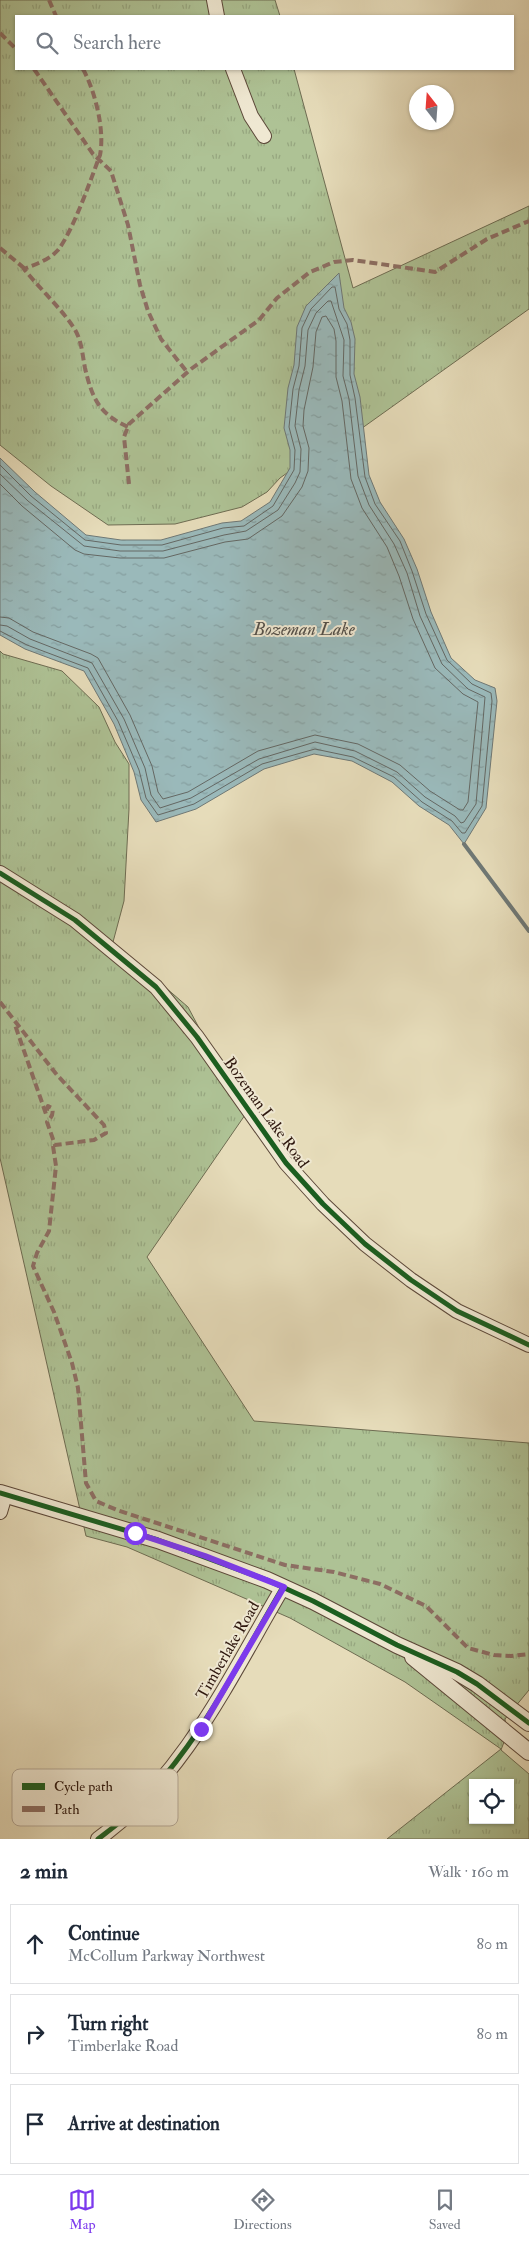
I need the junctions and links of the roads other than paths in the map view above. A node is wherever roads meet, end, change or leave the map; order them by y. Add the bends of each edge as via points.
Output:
1 (214, 0) edge
2 (217, 15) edge
3 (233, 70) edge
4 (264, 136) dead end
5 (0, 874) edge
6 (529, 1345) edge
7 (2, 1494) edge
8 (0, 1512) edge
9 (284, 1587) junction
10 (397, 1645) junction
11 (528, 1720) edge
12 (513, 1739) junction
13 (529, 1752) edge
14 (169, 1769) edge
15 (115, 1826) edge
16 (98, 1839) edge

1 - 2 street
3 - 4 street via 251,116
5 - 6 street, Bozeman Lake Road via 76,920 156,987 197,1037 286,1163 365,1244 410,1280 457,1311
7 - 8 street
7 - 9 street via 158,1540
9 - 10 street
9 - 14 street, Timberlake Road via 201,1729
10 - 11 street via 457,1672
10 - 12 street
11 - 12 street
12 - 13 street
15 - 16 street, Timberlake Road

